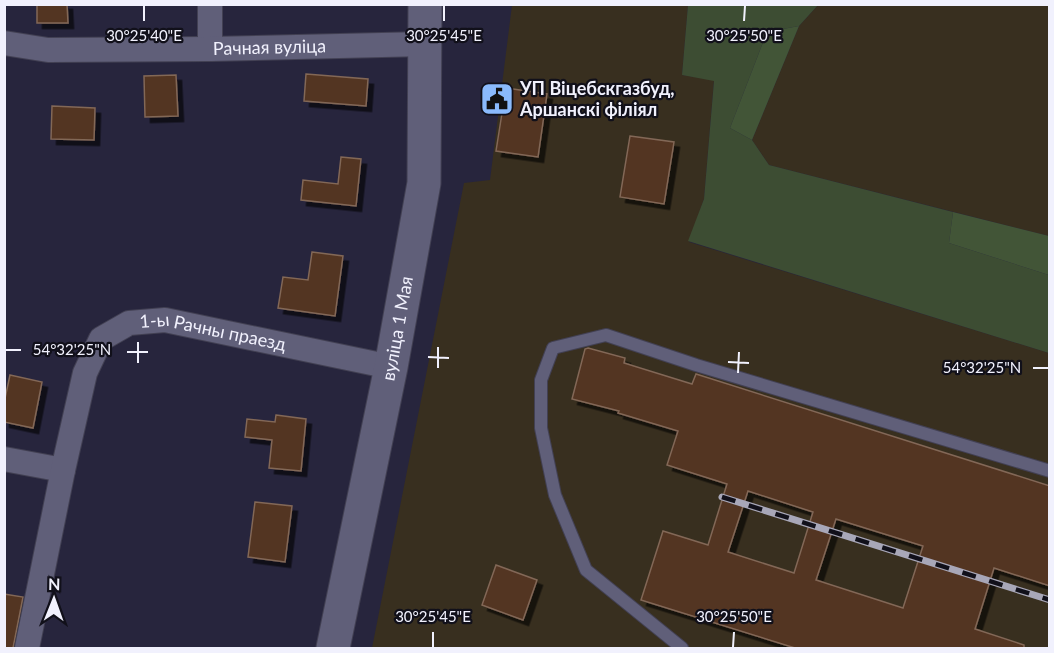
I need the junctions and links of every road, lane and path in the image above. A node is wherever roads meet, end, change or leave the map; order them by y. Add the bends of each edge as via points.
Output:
1 (210, 4) edge
2 (425, 4) edge
3 (4, 43) edge
4 (425, 44) junction
5 (210, 49) junction
6 (391, 367) junction
7 (4, 459) edge
8 (63, 470) junction
9 (1050, 471) edge
10 (27, 648) edge
11 (333, 648) edge
12 (682, 648) edge

1 - 5 street
2 - 4 street, вуліца 1 Мая
3 - 5 street, Рачная вуліца via 48,50
4 - 5 street, Рачная вуліца
4 - 6 street, вуліца 1 Мая via 424,183
6 - 8 street, 1-ы Рачны праезд via 165,320 129,323 101,339 85,373
6 - 11 street, вуліца 1 Мая
7 - 8 street
8 - 10 street, 1-ы Рачны праезд
9 - 12 lane via 606,335 553,348 541,380 541,428 555,495 586,570

